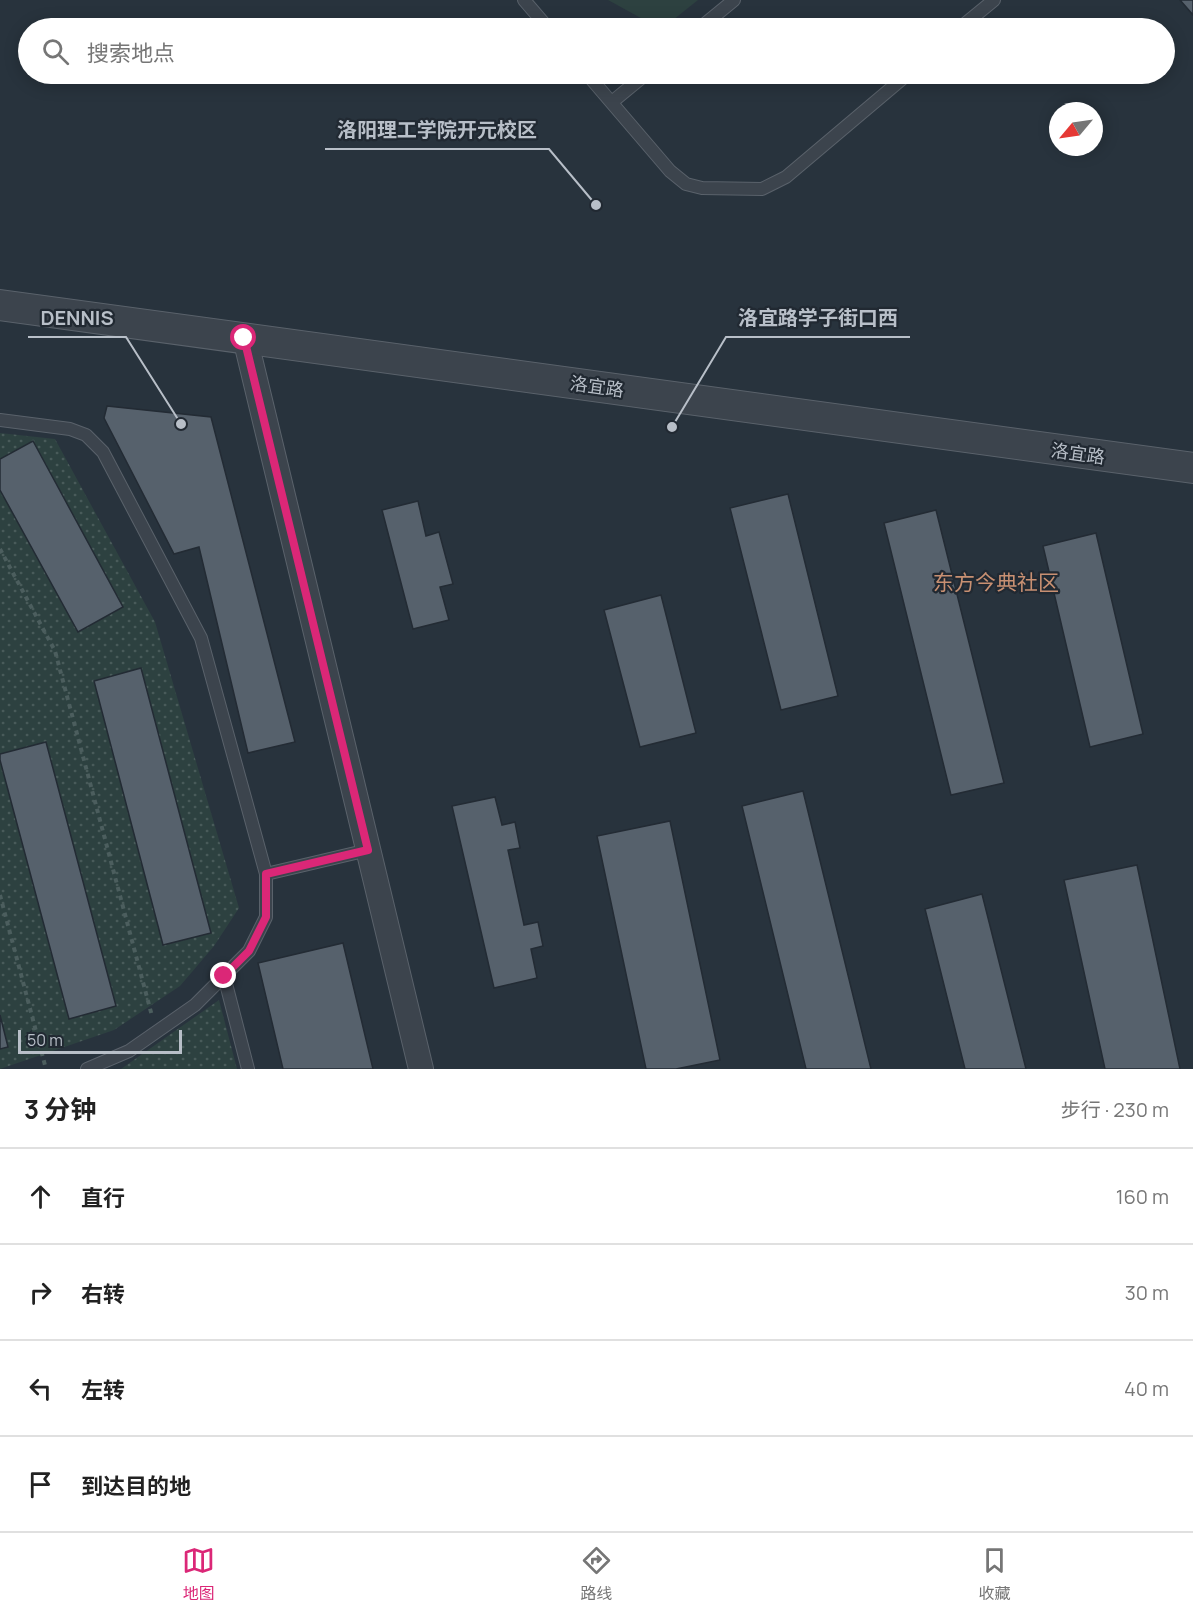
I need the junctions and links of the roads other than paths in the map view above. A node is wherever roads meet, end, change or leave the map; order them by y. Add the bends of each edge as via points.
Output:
1 (524, 0) edge
2 (734, 0) edge
3 (994, 0) edge
4 (539, 18) edge
5 (712, 18) edge
6 (972, 18) edge
7 (596, 84) edge
8 (634, 84) edge
9 (896, 84) edge
10 (612, 102) junction
11 (0, 305) edge
12 (0, 321) edge
13 (247, 346) junction
14 (0, 420) edge
15 (1193, 468) edge
16 (1193, 485) edge
17 (368, 850) junction
18 (266, 874) junction
19 (224, 976) junction
20 (87, 1069) edge
21 (248, 1069) edge
22 (421, 1069) edge

1 - 4 lane
2 - 5 lane
3 - 6 lane
7 - 10 lane
8 - 10 lane
9 - 10 lane via 786,177 762,189 687,184 670,171
11 - 13 street, 洛宜路
12 - 13 street, 洛宜路
13 - 15 street, 洛宜路
13 - 16 street, 洛宜路
13 - 17 street
14 - 18 lane via 70,429 86,435 103,452 201,638
17 - 18 lane
17 - 22 street
18 - 19 lane via 266,917 249,951
19 - 20 lane via 195,1005 129,1051
19 - 21 lane

